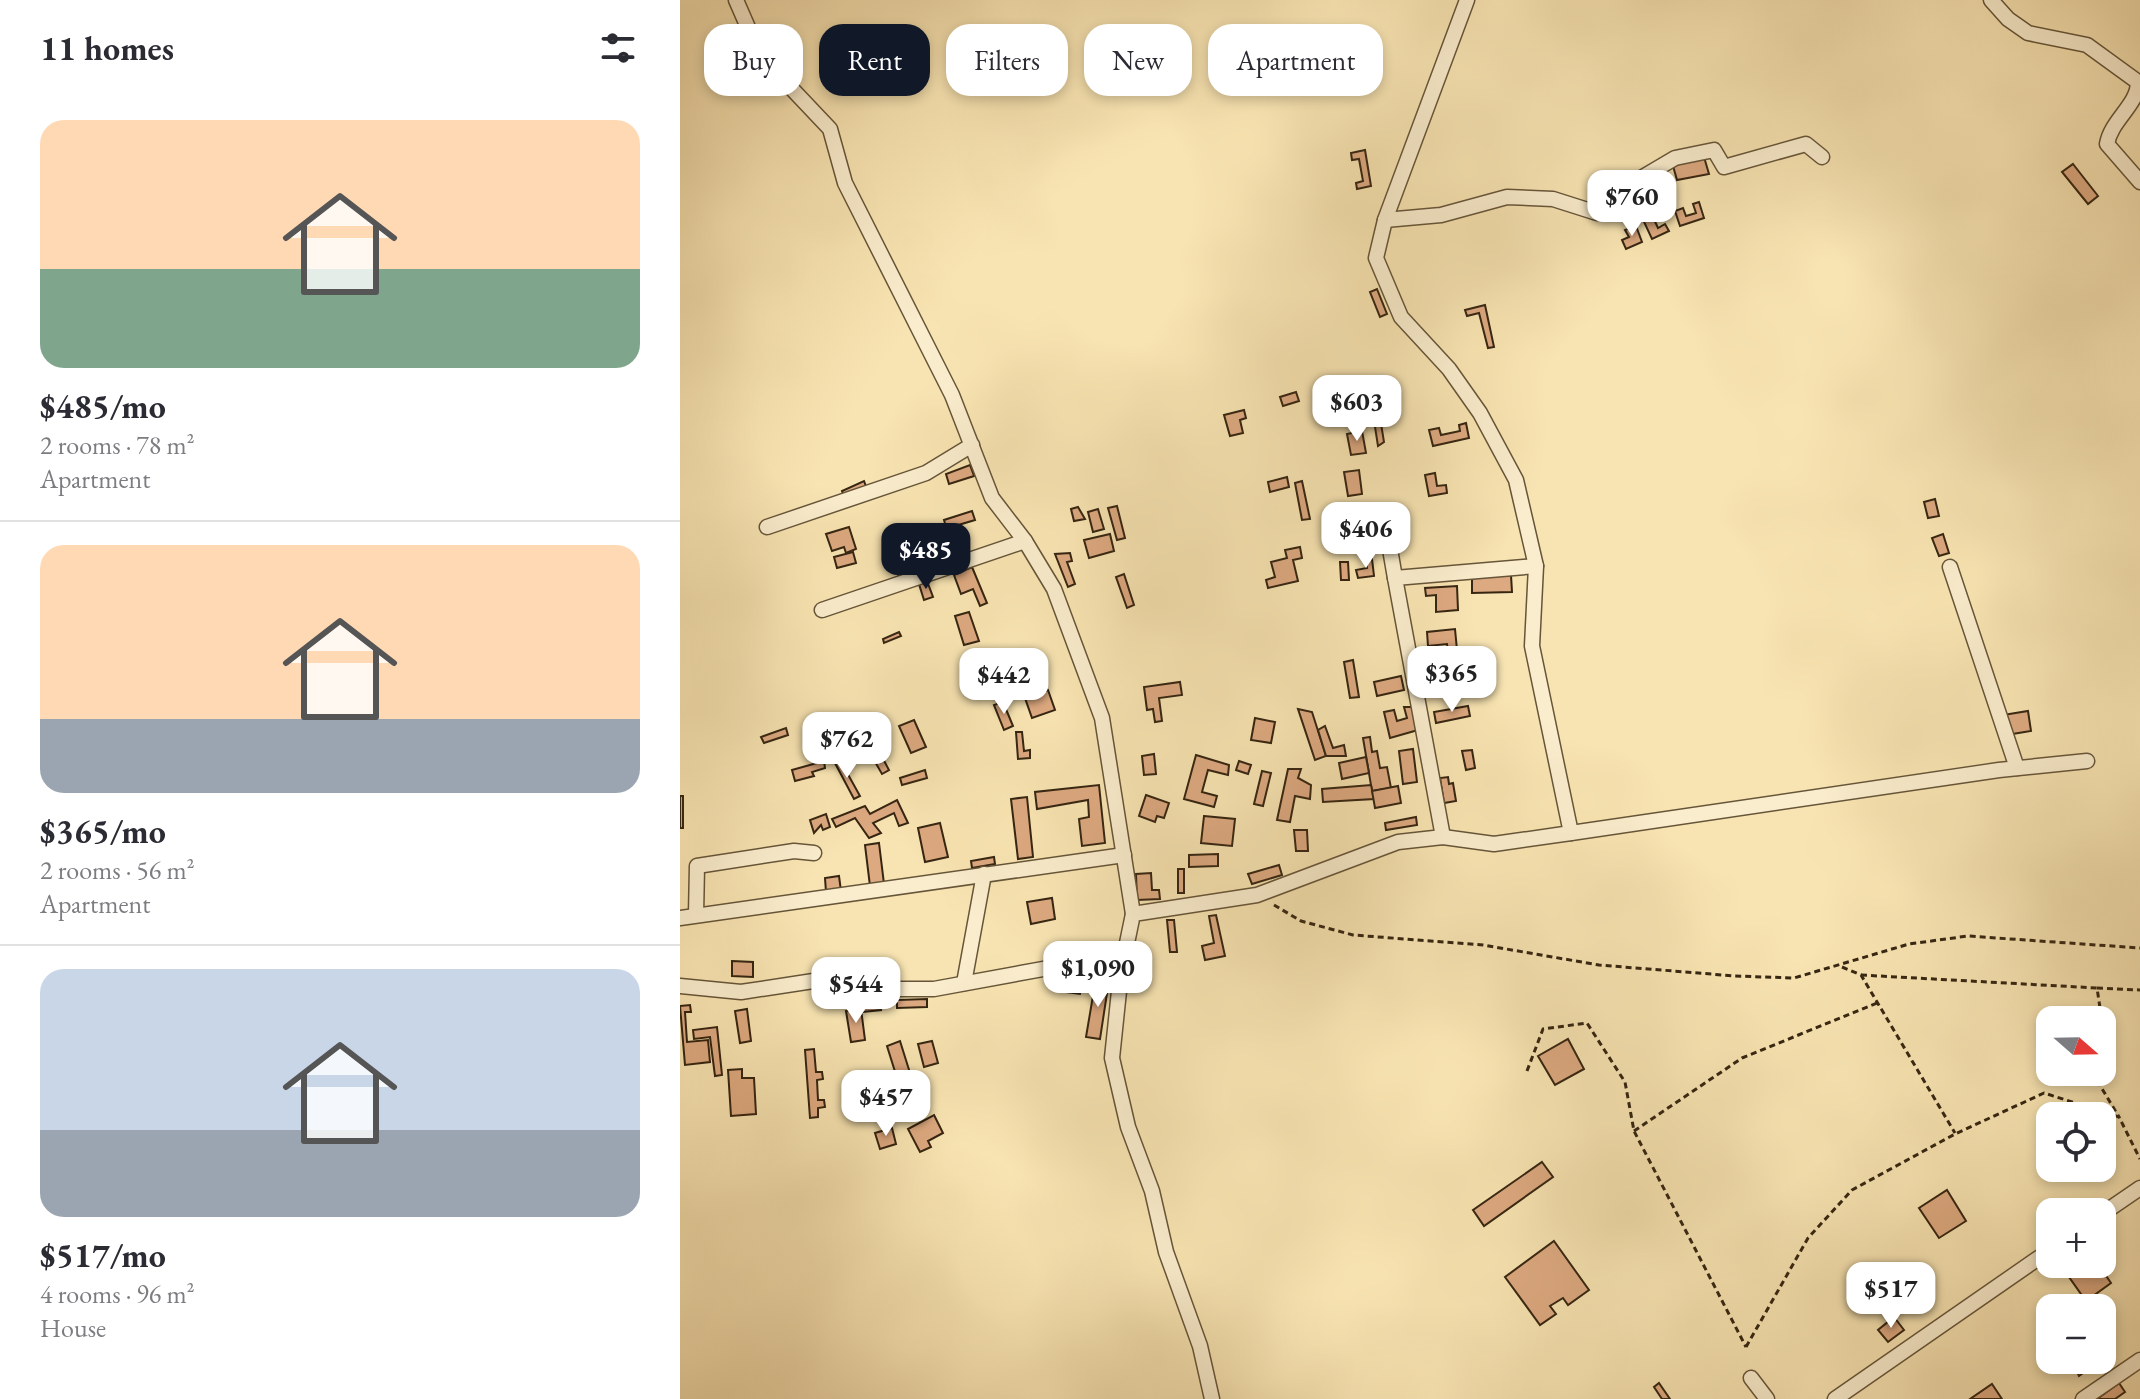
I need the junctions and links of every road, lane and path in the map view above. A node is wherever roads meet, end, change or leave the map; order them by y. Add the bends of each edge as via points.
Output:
1 (736, 0) edge
2 (1467, 0) edge
3 (1991, 0) edge
4 (1822, 157) dead end
5 (2140, 182) edge
6 (1385, 220) junction
7 (972, 445) junction
8 (1385, 520) dead end
9 (767, 527) dead end
10 (1025, 541) junction
11 (1536, 566) junction
12 (1950, 567) dead end
13 (1395, 578) junction
14 (822, 610) dead end
15 (2087, 761) dead end
16 (2017, 768) junction
17 (1571, 833) junction
18 (1443, 837) junction
19 (814, 853) dead end
20 (1124, 855) junction
21 (984, 874) junction
22 (1257, 895) junction
23 (1133, 914) junction
24 (696, 915) junction
25 (680, 918) edge
26 (2140, 948) edge
27 (1842, 967) junction
28 (1121, 972) junction
29 (1861, 975) junction
30 (964, 983) junction
31 (680, 986) edge
32 (2097, 988) junction
33 (2140, 990) edge
34 (1877, 1003) junction
35 (2100, 1006) edge
36 (1527, 1071) dead end
37 (2100, 1086) edge
38 (2119, 1117) junction
39 (1634, 1131) junction
40 (1955, 1134) junction
41 (2140, 1159) edge
42 (2140, 1188) edge
43 (2116, 1204) edge
44 (2036, 1260) edge
45 (2140, 1360) edge
46 (1751, 1378) dead end
47 (1212, 1399) edge
48 (1767, 1399) edge
49 (1835, 1399) edge
50 (2083, 1399) edge

1 - 7 street via 760,55 830,129 845,183
2 - 6 street
3 - 5 street via 2028,33 2087,45 2138,82 2138,92 2110,128 2107,144
4 - 6 street via 1806,144 1724,167 1714,150 1675,158 1631,184 1597,213 1553,199 1507,197 1441,215
6 - 11 street via 1376,258 1381,276 1401,317 1449,369 1480,413 1516,480
7 - 9 street via 926,473
7 - 10 street via 992,498
8 - 13 street
10 - 14 street
10 - 20 street via 1054,589 1102,718
11 - 13 street
11 - 17 street via 1532,646
12 - 16 street
13 - 18 street
15 - 16 street
16 - 17 street
17 - 18 street via 1494,844
18 - 22 street via 1398,842
19 - 24 street via 794,851 697,866
20 - 21 street
20 - 23 street
21 - 24 street
21 - 30 street
22 - 23 street
22 - 27 path via 1301,921 1353,935 1735,976 1794,978
23 - 28 street
24 - 25 street
26 - 27 path via 1968,936 1909,944
27 - 29 path
28 - 30 street via 1065,965
28 - 47 street via 1112,1058 1128,1127 1200,1346
29 - 32 path
29 - 34 path
30 - 31 street via 897,989 859,974 741,992
32 - 33 path
32 - 35 path
34 - 39 path via 1742,1058
34 - 40 path
36 - 39 path via 1543,1029 1587,1023 1625,1082
37 - 38 path
38 - 40 path via 2044,1093
38 - 41 path
39 - 40 path via 1746,1347 1808,1238 1852,1190
42 - 43 street
44 - 49 street
45 - 50 street
46 - 48 street

